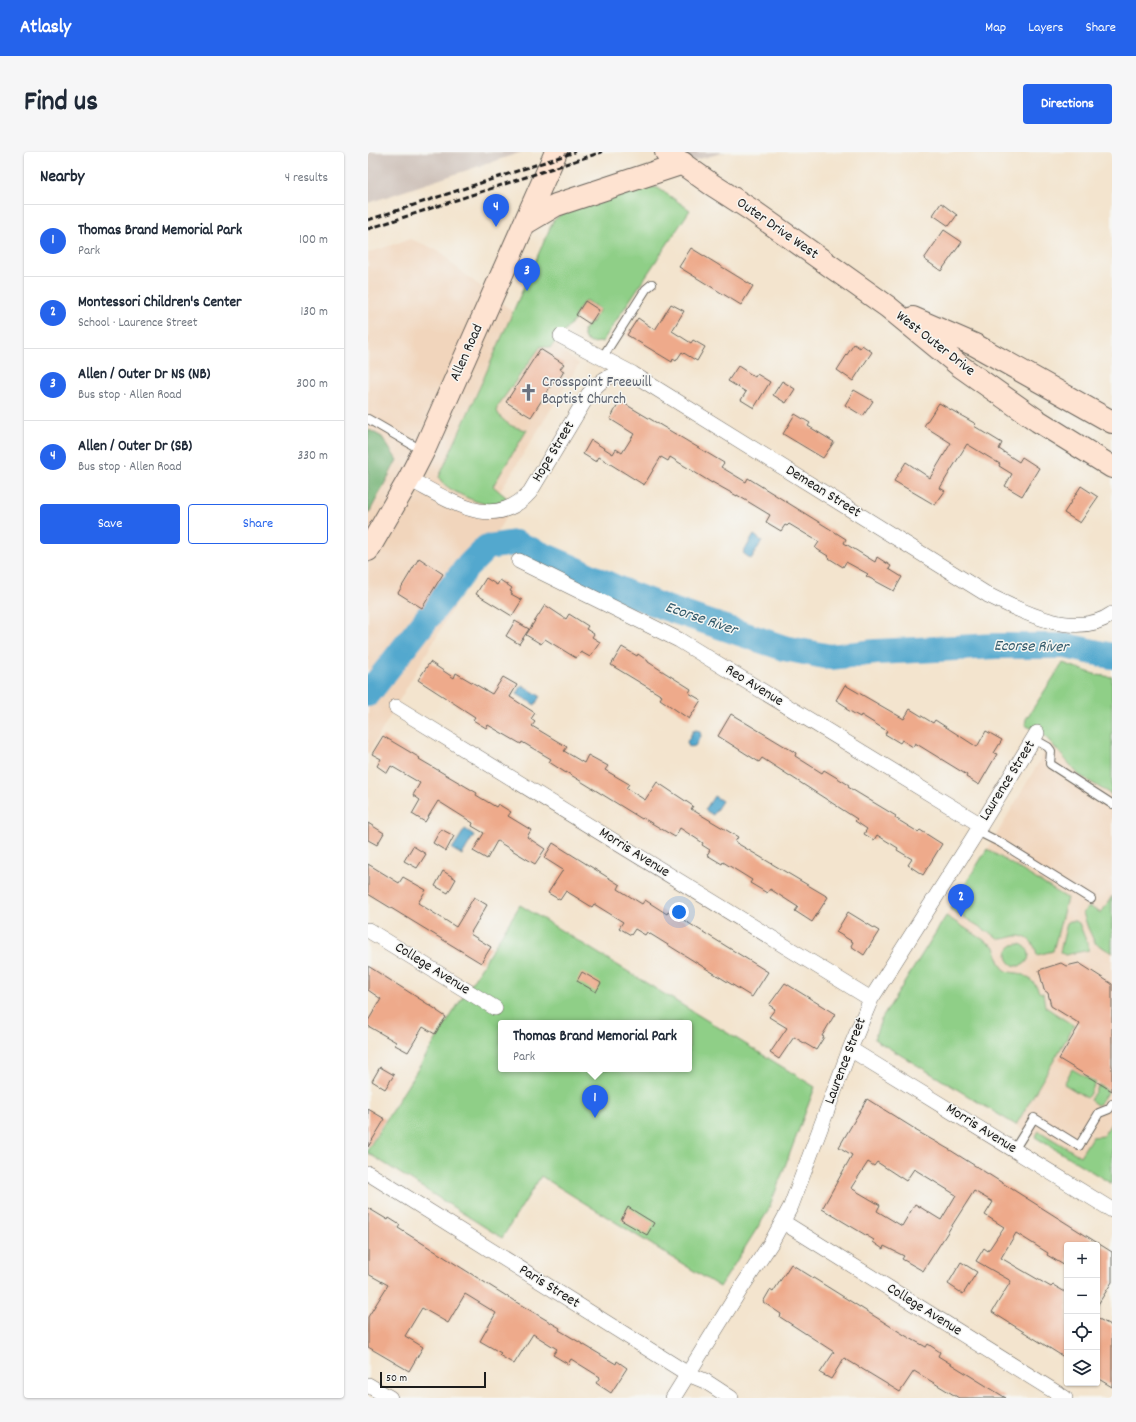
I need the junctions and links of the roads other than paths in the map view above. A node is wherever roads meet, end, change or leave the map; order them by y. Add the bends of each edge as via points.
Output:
1 (556, 152) edge
2 (674, 158) edge
3 (524, 224) junction
4 (652, 284) dead end
5 (888, 307) junction
6 (561, 336) dead end
7 (602, 358) junction
8 (633, 374) junction
9 (368, 419) edge
10 (1112, 422) edge
11 (424, 451) junction
12 (1112, 467) edge
13 (409, 479) junction
14 (368, 550) edge
15 (519, 561) dead end
16 (1112, 614) edge
17 (396, 707) dead end
18 (1036, 736) joint
19 (1112, 804) edge
20 (979, 828) junction
21 (1091, 899) dead end
22 (368, 930) edge
23 (871, 999) junction
24 (495, 1008) dead end
25 (850, 1049) junction
26 (1112, 1104) edge
27 (1014, 1150) junction
28 (368, 1174) edge
29 (1112, 1210) edge
30 (783, 1222) junction
31 (688, 1374) junction
32 (368, 1385) edge
33 (390, 1398) edge
34 (673, 1398) edge
35 (731, 1398) edge
36 (1065, 1398) edge

1 - 3 main road, Allen Road
2 - 3 main road via 556,205
2 - 5 main road, Outer Drive West
3 - 11 main road, Allen Road
4 - 7 lane via 646,289
5 - 10 main road, West Outer Drive via 975,345
5 - 12 main road, West Outer Drive via 960,366 1038,421
6 - 7 street, Demean Street
7 - 8 street, Demean Street
8 - 13 street, Hope Street via 609,376 598,383 588,395 530,492 511,508 484,512 458,505
8 - 16 street, Demean Street via 988,595 1051,622 1072,625 1092,623
9 - 11 lane
11 - 13 main road, Allen Road
13 - 14 main road, Allen Road
15 - 20 street, Reo Avenue via 679,640
17 - 23 street, Morris Avenue
18 - 19 lane via 1052,751 1050,764
18 - 20 street, Laurence Street
20 - 21 lane
20 - 23 street, Laurence Street
22 - 24 street, College Avenue
23 - 25 street, Laurence Street
25 - 27 street, Morris Avenue
25 - 30 street, Laurence Street
26 - 27 lane via 1109,1109 1099,1113 1079,1146 1034,1118
27 - 29 street, Morris Avenue
28 - 31 street, Paris Street
30 - 31 street, Laurence Street
30 - 36 street, College Avenue
31 - 34 street, Laurence Street
31 - 35 street, Paris Street via 705,1381
32 - 33 street

